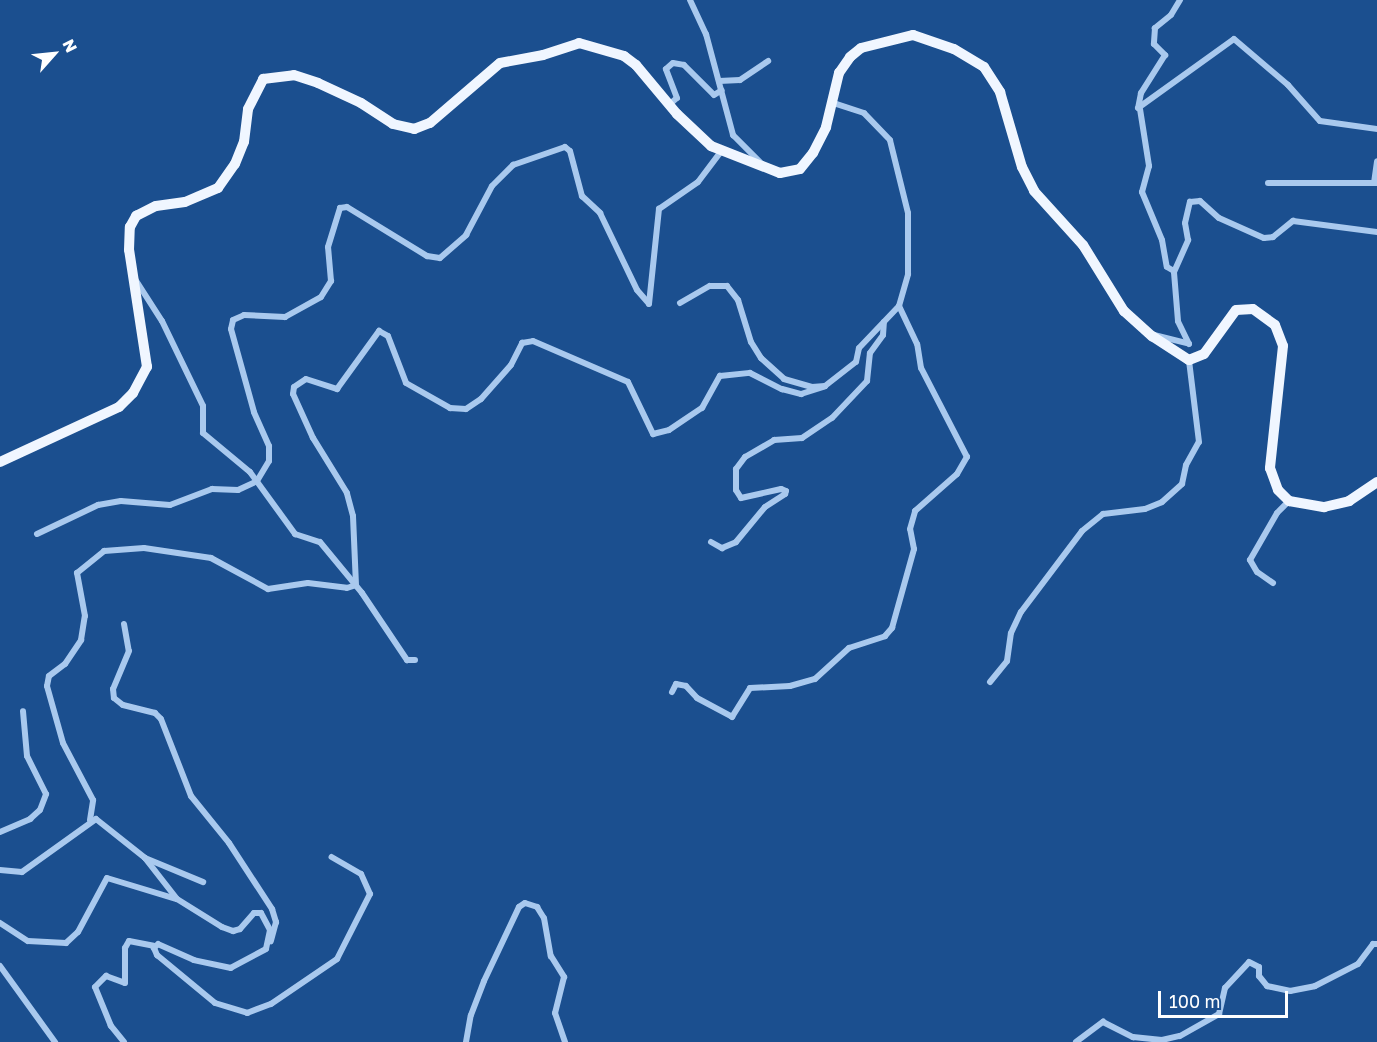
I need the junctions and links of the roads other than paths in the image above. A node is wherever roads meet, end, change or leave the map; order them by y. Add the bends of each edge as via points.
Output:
1 (690, 0) edge
2 (1180, 0) edge
3 (768, 62) dead end
4 (719, 81) junction
5 (722, 90) junction
6 (831, 102) junction
7 (670, 104) junction
8 (1140, 109) junction
9 (1377, 129) edge
10 (721, 152) junction
11 (1377, 161) edge
12 (763, 169) junction
13 (1268, 183) dead end
14 (1375, 183) edge
15 (1377, 232) edge
16 (1174, 271) junction
17 (133, 276) junction
18 (680, 303) dead end
19 (899, 306) junction
20 (884, 322) junction
21 (1152, 336) junction
22 (1190, 360) junction
23 (825, 386) junction
24 (0, 462) edge
25 (257, 481) junction
26 (1377, 482) edge
27 (1289, 501) junction
28 (37, 534) dead end
29 (711, 542) dead end
30 (1273, 584) dead end
31 (356, 585) junction
32 (124, 624) dead end
33 (416, 660) dead end
34 (990, 682) dead end
35 (672, 692) dead end
36 (23, 711) dead end
37 (90, 820) junction
38 (0, 832) edge
39 (331, 857) dead end
40 (145, 858) junction
41 (0, 870) edge
42 (203, 882) dead end
43 (177, 899) junction
44 (0, 923) edge
45 (269, 944) junction
46 (1377, 944) edge
47 (154, 946) junction
48 (0, 966) edge
49 (55, 1042) edge
50 (124, 1042) edge
51 (466, 1042) edge
52 (565, 1042) edge
53 (1076, 1042) edge

1 - 4 street via 706,34
2 - 8 street via 1172,15 1154,29 1154,44 1165,55 1141,93 1137,104
3 - 4 street via 740,80
4 - 5 street
5 - 7 street via 714,95 684,65 673,63 666,69 677,98
5 - 12 street via 733,135
6 - 12 main road via 826,127 800,169 780,173
6 - 19 street via 875,120 890,140 896,157 908,213 908,274
6 - 21 main road via 839,73 850,57 861,48 886,39 913,35 929,38 984,67 1000,93 1022,167 1034,191 1083,245 1124,311
7 - 10 main road
7 - 17 main road via 624,56 579,43 500,63 430,123 414,129 393,124 361,103 294,75 263,79 248,109 244,142 235,164 218,188 210,194 156,206 136,216 130,227
8 - 9 street via 1234,39 1288,85 1320,121
8 - 16 street via 1149,166 1142,192 1162,240 1167,267
10 - 12 main road
10 - 25 street via 698,182 659,209 649,304 633,284 600,213 582,196 570,150 565,147 513,165 492,186 466,235 440,258 427,256 347,207 340,208 328,247 331,281 321,297 285,317 244,315 233,320 231,329 269,446 268,461
11 - 14 street
13 - 14 street
15 - 16 street via 1293,220 1273,237 1261,238 1194,201 1186,207 1188,240
16 - 21 street via 1179,323 1190,344
17 - 24 main road via 147,367 133,393 119,407
17 - 25 street via 162,321 203,406 202,430
18 - 23 street via 710,285 727,286 738,300 751,342 761,358 784,379 812,387
19 - 20 street
19 - 35 street via 917,344 921,368 967,452 957,474 915,511 910,529 914,549 890,632 849,648 815,679 790,686 750,688 732,717 697,698 686,686 676,684
20 - 23 street via 859,348 856,362
20 - 29 street via 883,335 870,353 867,381 832,418 802,438 774,440 745,457 736,469 736,490 741,498 779,489 784,489 785,494 765,507 736,542 722,548
21 - 22 main road
22 - 27 main road via 1204,354 1236,310 1253,309 1275,325 1283,346 1270,468 1278,490
22 - 34 street via 1191,398 1200,430 1182,484 1162,502 1145,509 1103,514 1082,531 1020,612 1011,633 1007,661
23 - 31 street via 801,394 750,373 720,376 702,408 669,430 653,434 628,382 533,341 522,343 511,365 482,399 466,409 450,408 413,390 400,373 388,336 379,331 337,389 306,379 294,387 293,394 313,438 347,493 353,516
25 - 28 street via 238,490 212,489 170,505 121,501 98,505
25 - 31 street via 295,534 320,542
26 - 27 main road via 1349,501 1324,507
27 - 30 street via 1277,513 1250,560 1257,572
31 - 33 street via 407,660
31 - 37 street via 347,588 297,583 268,589 203,555 144,548 104,551 88,562 76,577 85,615 81,640 65,664 49,676 47,686 63,743 93,800
32 - 45 street via 129,651 113,689 114,698 160,718 191,796 229,843 272,909 276,922
36 - 38 street via 27,756 46,794 40,810 30,819
37 - 40 street via 103,822
37 - 41 street via 22,872
39 - 47 street via 361,874 369,890 368,898 334,963 260,1010 234,1012 215,1003 157,955
40 - 42 street
40 - 43 street
43 - 44 street via 107,878 78,932 66,943 28,941
43 - 45 street via 233,931 246,924 254,913 261,913 270,930
45 - 47 street via 257,956 231,968
46 - 53 street via 1358,964 1315,986 1290,991 1267,986 1259,976 1259,967 1250,962 1225,988 1219,1014 1180,1036 1162,1040 1133,1037 1103,1022
47 - 50 street via 129,941 125,948 125,983 106,976 95,987 111,1026
48 - 49 street
51 - 52 street via 484,981 519,907 525,903 541,912 551,956 564,977 555,1013

